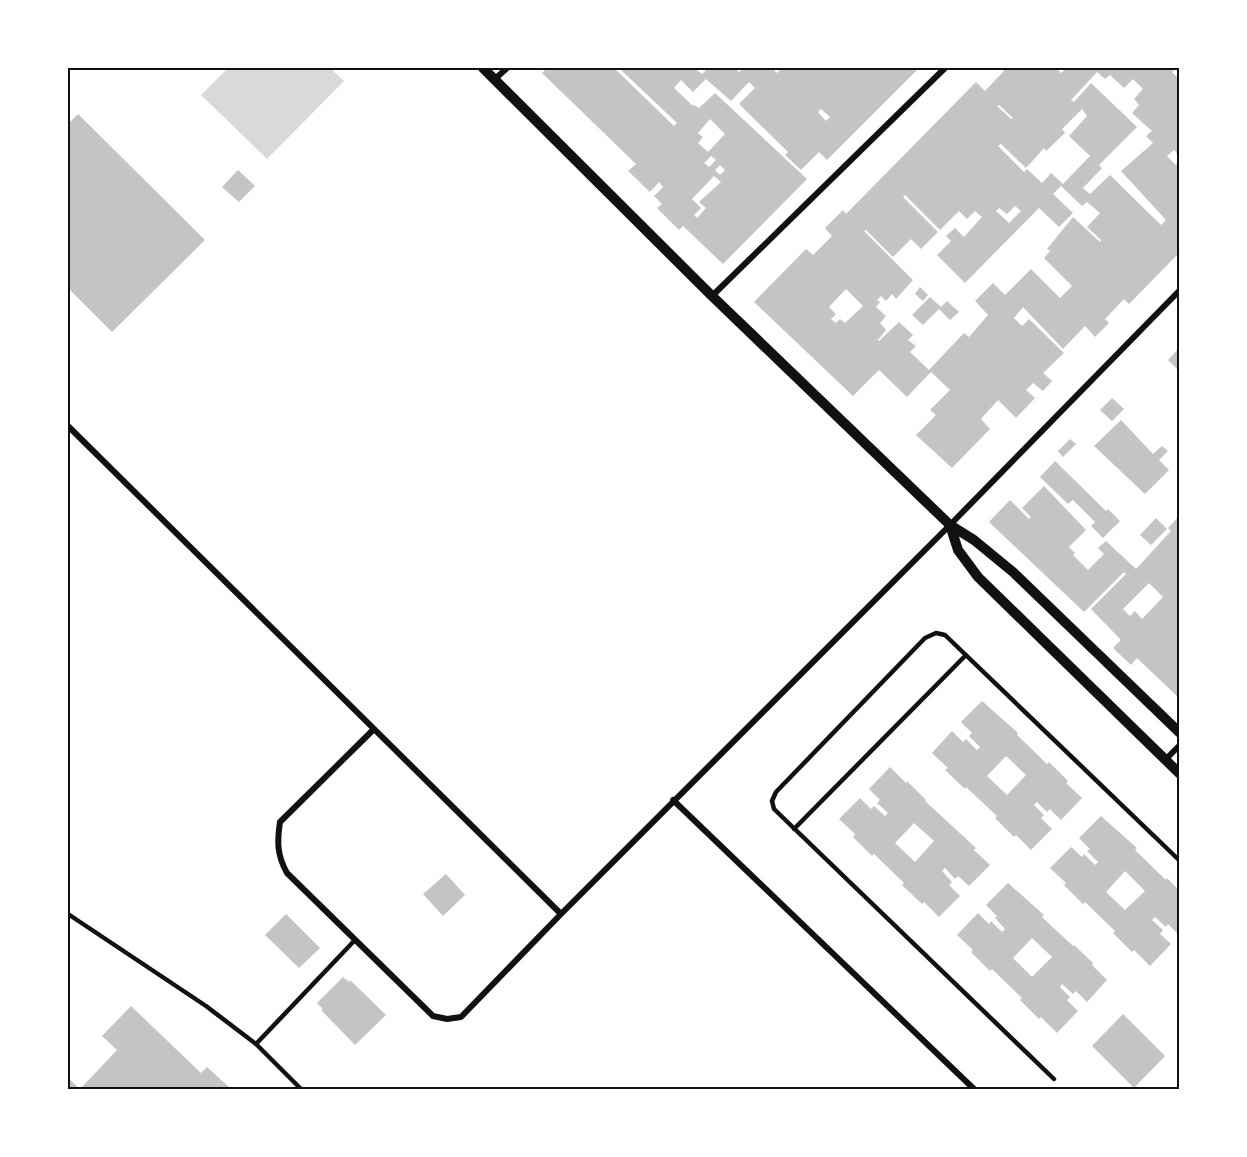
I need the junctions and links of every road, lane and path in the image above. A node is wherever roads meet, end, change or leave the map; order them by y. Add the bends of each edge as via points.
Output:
1 (483, 68) edge
2 (507, 68) edge
3 (945, 68) edge
4 (495, 80) junction
5 (1179, 290) edge
6 (712, 296) junction
7 (68, 426) edge
8 (950, 525) junction
9 (966, 655) junction
10 (374, 729) junction
11 (1179, 733) edge
12 (1179, 745) edge
13 (1165, 760) junction
14 (1179, 774) edge
15 (673, 800) junction
16 (794, 828) junction
17 (1179, 861) edge
18 (68, 914) edge
19 (561, 914) junction
20 (355, 940) junction
21 (256, 1044) junction
22 (1054, 1079) dead end
23 (302, 1089) edge
24 (975, 1089) edge

1 - 4 street
2 - 4 street
3 - 6 street
4 - 6 street
5 - 8 street
6 - 8 street
7 - 10 street
8 - 11 street via 1013,572
8 - 13 street via 958,550 978,577
8 - 15 street
9 - 16 lane
9 - 16 lane via 945,635 936,633 925,638 776,792 774,809
9 - 17 lane
10 - 19 street
10 - 20 street via 280,822 277,841 287,873
12 - 13 street
13 - 14 street
15 - 19 street
15 - 24 street
16 - 22 lane
18 - 21 lane
19 - 20 street via 461,1017 447,1019 433,1016
20 - 21 lane
21 - 23 lane

